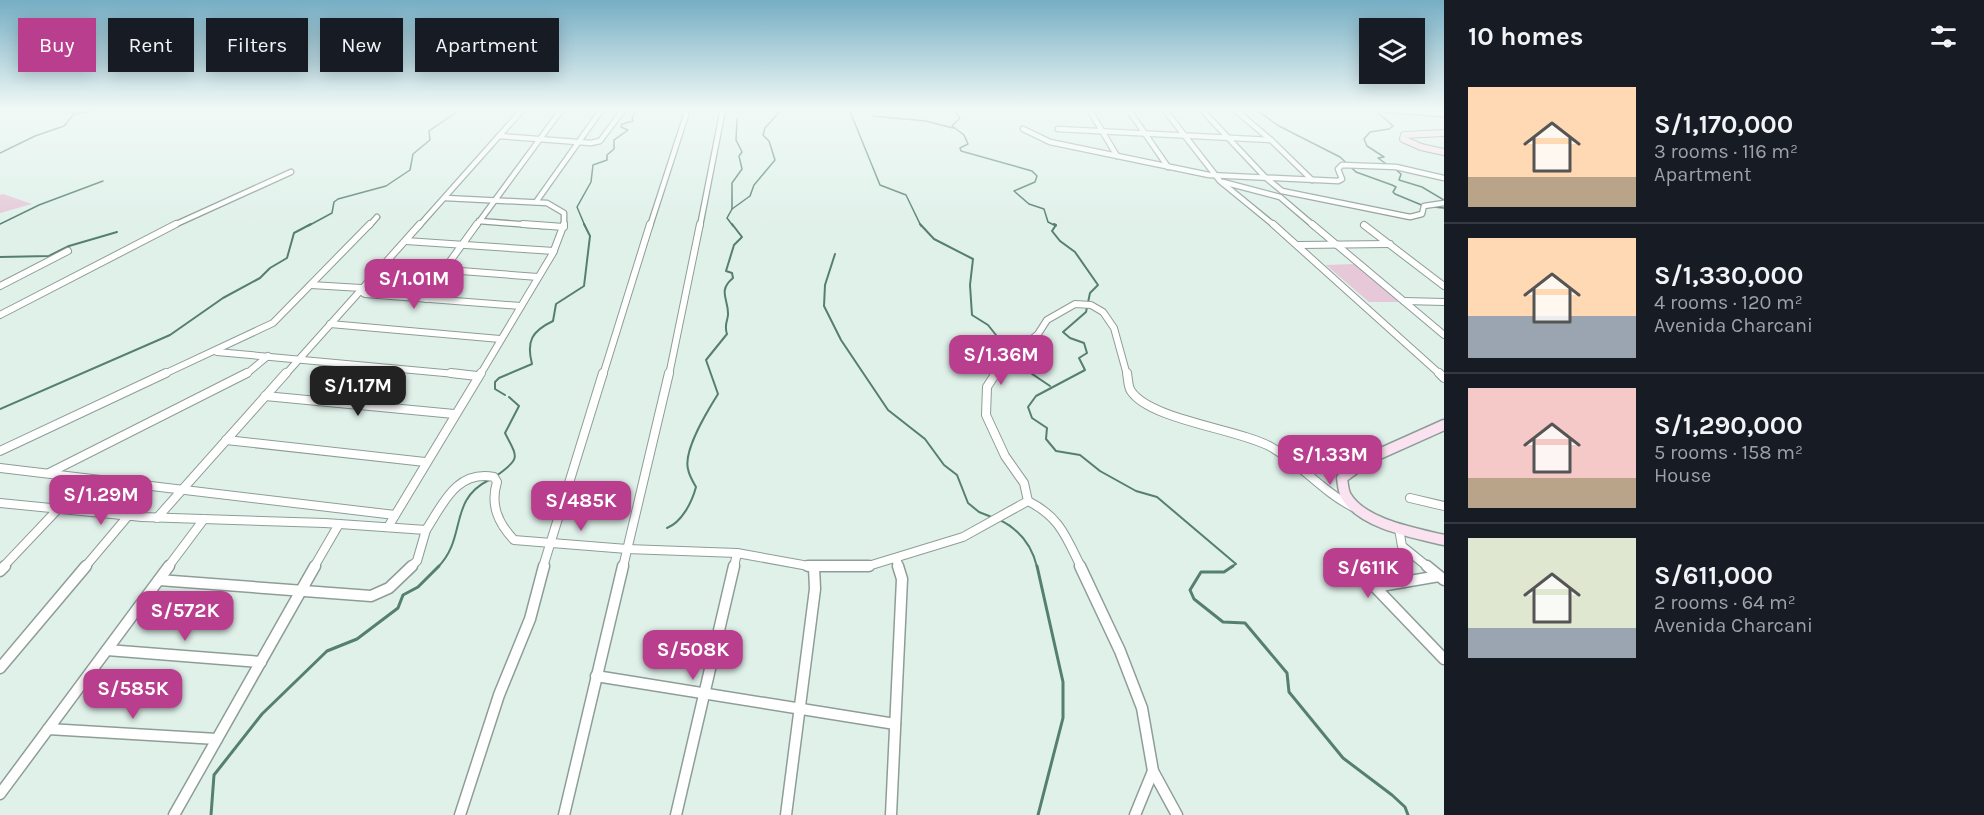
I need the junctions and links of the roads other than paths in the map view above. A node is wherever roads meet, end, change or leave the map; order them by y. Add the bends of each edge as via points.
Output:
1 (489, 147) edge
2 (532, 147) edge
3 (575, 147) edge
4 (676, 147) edge
5 (715, 147) edge
6 (1074, 147) edge
7 (1111, 147) edge
8 (1155, 147) edge
9 (1194, 147) edge
10 (1237, 147) edge
11 (1278, 147) edge
12 (1424, 147) edge
13 (1444, 152) edge
14 (1117, 156) junction
15 (1168, 167) junction
16 (291, 172) dead end
17 (1265, 177) junction
18 (1218, 178) junction
19 (1444, 178) edge
20 (1312, 180) junction
21 (445, 198) junction
22 (494, 200) junction
23 (536, 202) junction
24 (1444, 203) edge
25 (377, 217) dead end
26 (479, 221) junction
27 (1364, 225) dead end
28 (564, 227) junction
29 (406, 241) junction
30 (1390, 244) junction
31 (462, 245) junction
32 (1299, 245) junction
33 (1339, 245) junction
34 (68, 251) dead end
35 (554, 251) junction
36 (383, 265) junction
37 (444, 270) junction
38 (538, 277) junction
39 (311, 285) junction
40 (0, 286) edge
41 (1444, 286) edge
42 (360, 291) junction
43 (426, 299) junction
44 (1404, 301) junction
45 (1444, 302) edge
46 (520, 306) junction
47 (0, 315) edge
48 (330, 324) junction
49 (1444, 335) edge
50 (500, 339) junction
51 (214, 352) junction
52 (269, 356) junction
53 (300, 358) junction
54 (477, 376) junction
55 (1444, 378) edge
56 (265, 396) junction
57 (454, 414) junction
58 (1444, 425) edge
59 (226, 440) junction
60 (0, 451) edge
61 (425, 462) junction
62 (0, 468) edge
63 (49, 473) junction
64 (182, 488) junction
65 (1410, 498) dead end
66 (1028, 501) junction
67 (0, 503) edge
68 (1444, 506) edge
69 (58, 509) junction
70 (1360, 510) junction
71 (395, 515) junction
72 (128, 516) junction
73 (157, 518) junction
74 (204, 519) junction
75 (339, 524) junction
76 (388, 527) junction
77 (1399, 529) junction
78 (426, 530) junction
79 (1444, 540) edge
80 (550, 542) junction
81 (627, 549) junction
82 (737, 554) junction
83 (896, 559) junction
84 (814, 567) junction
85 (0, 571) edge
86 (1441, 578) edge
87 (159, 580) junction
88 (301, 591) junction
89 (107, 650) junction
90 (1444, 659) edge
91 (261, 662) junction
92 (0, 668) edge
93 (597, 676) junction
94 (704, 692) junction
95 (800, 708) junction
96 (895, 724) junction
97 (48, 729) junction
98 (217, 740) junction
99 (1154, 771) junction
100 (0, 794) edge
101 (174, 815) edge
102 (460, 815) edge
103 (564, 815) edge
104 (676, 815) edge
105 (786, 815) edge
106 (891, 815) edge
107 (1135, 815) edge
108 (1177, 815) edge

1 - 21 street
2 - 22 street
3 - 23 street
4 - 80 street
5 - 81 street via 676,344
6 - 14 street
7 - 14 street
8 - 15 street
9 - 18 street
10 - 17 street
11 - 20 street
12 - 13 main road
14 - 15 street
15 - 18 street
16 - 47 street via 144,238
17 - 18 street
17 - 20 street
17 - 24 street via 1286,193 1397,216 1418,216 1426,204
18 - 32 street
18 - 33 street via 1280,197
19 - 20 street via 1396,167 1349,164 1338,169 1338,181
21 - 22 street
21 - 29 street
22 - 23 street
22 - 26 street
23 - 28 street via 547,203 564,213
25 - 39 street
26 - 28 street
26 - 31 street
27 - 30 street
28 - 35 street
29 - 31 street
29 - 36 street
30 - 33 street
30 - 41 street
31 - 35 street
31 - 37 street
32 - 33 street
32 - 55 street
33 - 44 street
34 - 40 street
35 - 38 street
36 - 37 street
36 - 42 street
37 - 38 street
37 - 43 street
38 - 46 street
39 - 42 street via 361,288
39 - 51 street via 273,323
42 - 43 street
42 - 48 street
43 - 46 street
44 - 45 street
44 - 49 street
46 - 50 street
48 - 50 street
48 - 53 street
50 - 54 street
51 - 52 street
51 - 60 street
52 - 53 street
52 - 63 street via 242,377
53 - 54 street
53 - 56 street
54 - 57 street
56 - 57 street
56 - 59 street
57 - 61 street
58 - 70 main road via 1368,459 1342,478 1346,497
59 - 61 street
59 - 64 street
61 - 71 street
62 - 63 street
63 - 64 street
64 - 71 street
64 - 73 street
65 - 68 street
66 - 70 street via 1024,483 1005,456 986,416 987,387 1010,351 1026,344 1047,320 1075,304 1091,305 1103,312 1114,328 1131,391 1144,402 1160,411 1269,446 1296,463 1339,500
66 - 83 street via 963,537
66 - 99 street via 1044,509 1061,526 1120,651 1142,708
67 - 69 street
69 - 72 street
69 - 85 street
70 - 77 main road
71 - 76 street
72 - 73 street
72 - 92 street
73 - 74 street
74 - 75 street
74 - 87 street
75 - 76 street
75 - 88 street
76 - 78 street
77 - 79 main road
77 - 86 street via 1402,546
78 - 80 street via 438,506 456,486 485,474 497,482 492,493 493,505 504,531 514,540
78 - 88 street via 417,561 389,588 371,596
80 - 81 street
80 - 102 street via 530,619 499,695
81 - 82 street
81 - 93 street
82 - 84 street
82 - 94 street
83 - 84 street via 865,567
83 - 96 street via 902,579
84 - 95 street via 815,589
86 - 90 street via 1375,587
87 - 88 street
87 - 89 street
88 - 91 street
89 - 91 street
89 - 97 street
91 - 98 street
93 - 94 street
93 - 103 street
94 - 95 street
94 - 104 street
95 - 96 street
95 - 105 street
96 - 106 street
97 - 98 street
97 - 100 street
98 - 101 street
99 - 107 street
99 - 108 street

